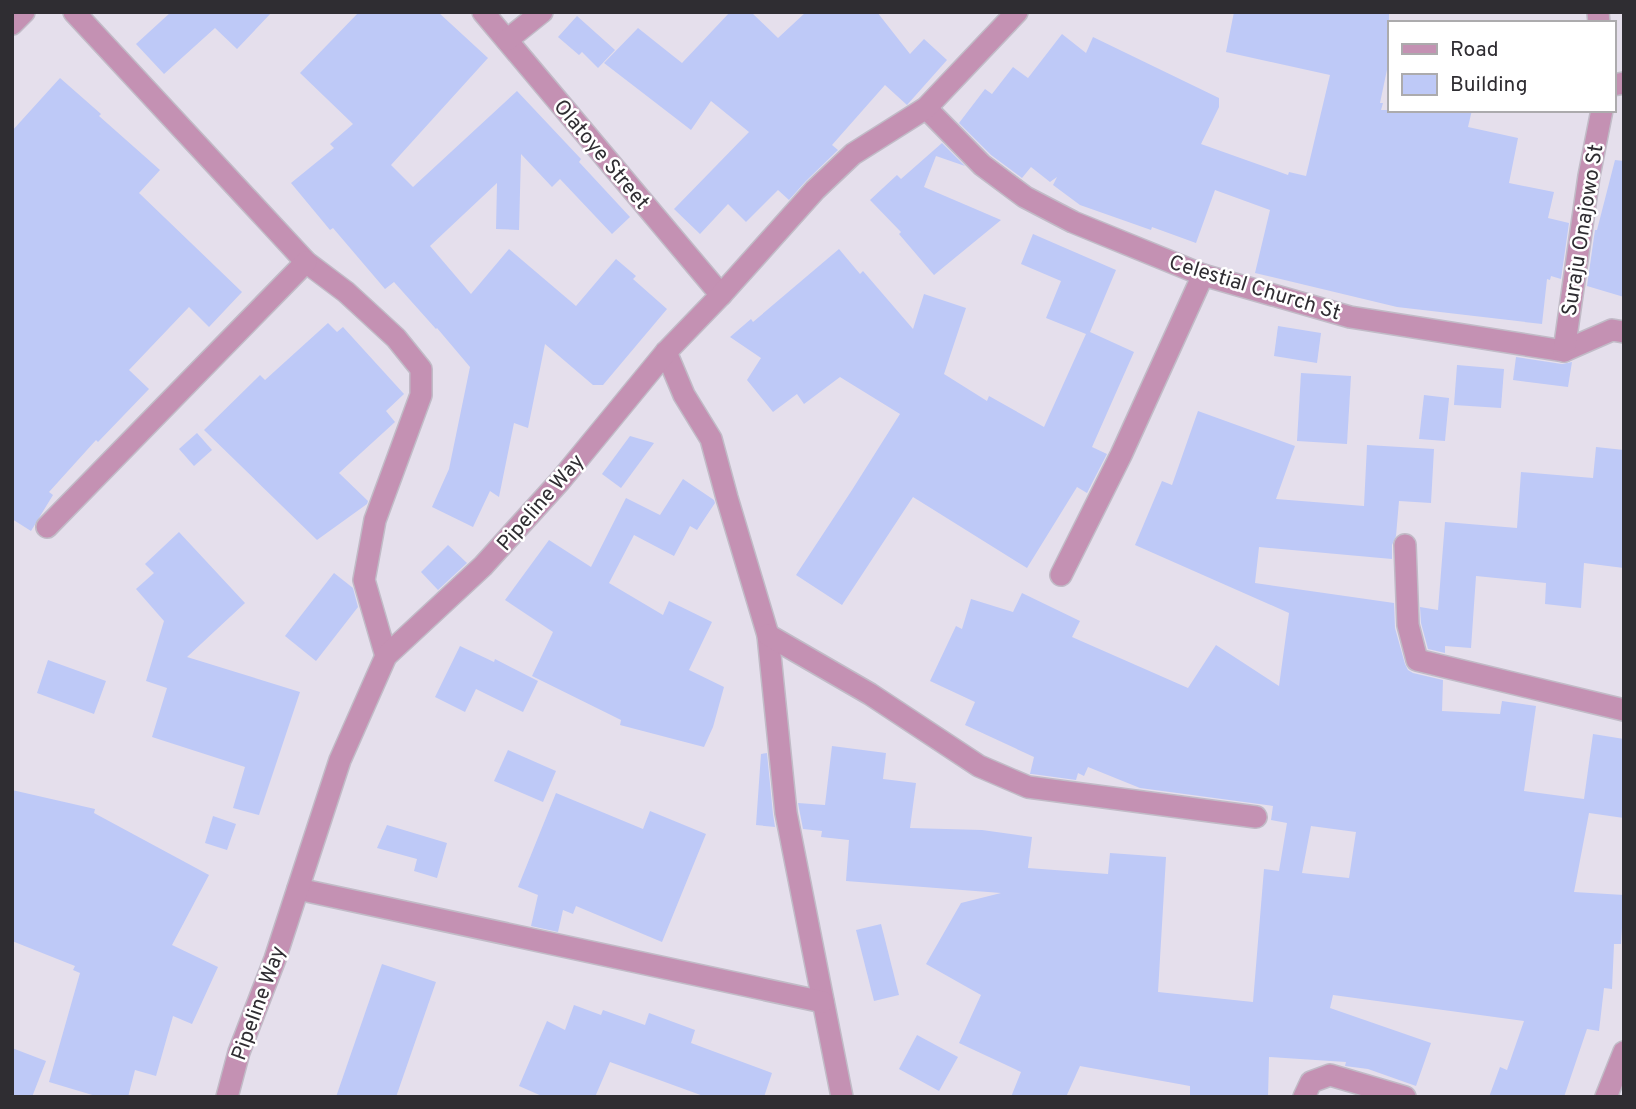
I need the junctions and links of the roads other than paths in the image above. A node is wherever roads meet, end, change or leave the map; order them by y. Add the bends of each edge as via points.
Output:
1 (24, 12) edge
2 (74, 12) edge
3 (483, 12) edge
4 (542, 12) edge
5 (1017, 12) edge
6 (12, 24) edge
7 (507, 40) junction
8 (926, 108) junction
9 (1602, 112) edge
10 (306, 262) junction
11 (1203, 275) junction
12 (721, 295) junction
13 (1624, 332) edge
14 (1564, 351) junction
15 (666, 352) junction
16 (47, 527) dead end
17 (1405, 545) dead end
18 (1061, 575) dead end
19 (768, 635) junction
20 (386, 656) junction
21 (1624, 710) edge
22 (1255, 817) dead end
23 (298, 889) junction
24 (823, 1002) junction
25 (1624, 1052) edge
26 (227, 1097) edge
27 (842, 1097) edge
28 (1304, 1097) edge
29 (1405, 1097) edge
30 (1606, 1097) edge

1 - 6 street
2 - 10 street
3 - 7 street, Olatoye Street
4 - 7 street
5 - 8 street, Pipeline Way
7 - 12 street, Olatoye Street
8 - 11 street, Celestial Church St via 982,164 1025,197 1073,222
8 - 12 street, Pipeline Way via 853,154
9 - 14 street, Suraju Onajowo St
10 - 16 street
10 - 20 street via 396,338 421,369 421,395 375,520 364,580
11 - 14 street, Celestial Church St via 1350,317
11 - 18 street
12 - 15 street, Pipeline Way
13 - 14 street via 1612,330
15 - 19 street via 684,395 711,439
15 - 20 street, Pipeline Way via 492,557
17 - 21 street via 1408,625 1418,660
19 - 22 street via 870,694 979,766 1028,787
19 - 24 street via 786,813
20 - 23 street, Pipeline Way via 340,760
23 - 24 street
23 - 26 street, Pipeline Way
24 - 27 street
25 - 30 street
28 - 29 street via 1311,1082 1330,1075

